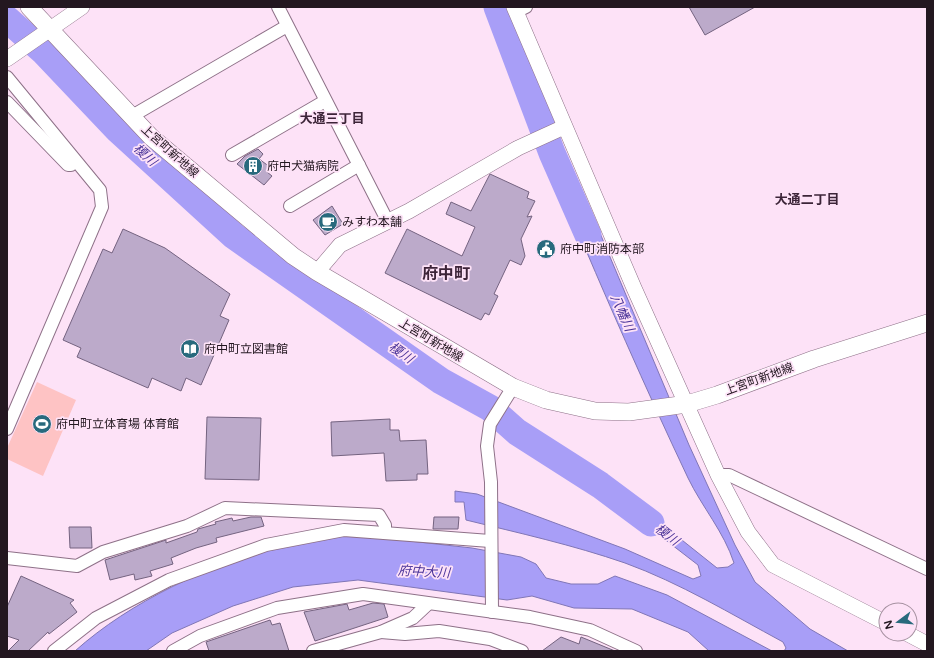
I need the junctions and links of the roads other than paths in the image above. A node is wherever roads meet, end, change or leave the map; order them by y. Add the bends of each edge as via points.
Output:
1 (29, 7) edge
2 (36, 7) edge
3 (82, 7) edge
4 (278, 7) edge
5 (519, 9) edge
6 (287, 26) junction
7 (45, 33) junction
8 (7, 59) edge
9 (7, 77) edge
10 (325, 101) junction
11 (7, 102) edge
12 (132, 116) junction
13 (564, 127) junction
14 (232, 155) dead end
15 (359, 165) junction
16 (79, 166) junction
17 (290, 206) dead end
18 (388, 222) junction
19 (317, 272) junction
20 (927, 323) edge
21 (512, 387) junction
22 (12, 402) edge
23 (681, 404) junction
24 (7, 429) edge
25 (718, 475) junction
26 (385, 533) junction
27 (490, 545) junction
28 (7, 558) edge
29 (927, 569) edge
30 (428, 604) junction
31 (492, 607) junction
32 (878, 619) edge
33 (381, 632) junction
34 (918, 639) edge
35 (927, 644) edge
36 (54, 651) edge
37 (173, 651) edge
38 (313, 651) edge
39 (522, 651) edge
40 (636, 651) edge

1 - 7 main road, 上宮町新地線
2 - 7 street
3 - 7 street
4 - 6 street
5 - 13 street
6 - 10 street
6 - 12 street
7 - 8 street
7 - 12 main road, 上宮町新地線
9 - 16 street
10 - 14 street
10 - 15 street
11 - 16 street via 68,165
12 - 19 main road, 上宮町新地線 via 163,146 293,256
13 - 18 street via 518,148
13 - 23 street
15 - 17 street
15 - 18 street
16 - 22 street via 100,190 102,208
18 - 19 street via 340,245
19 - 21 main road, 上宮町新地線
20 - 23 main road, 上宮町新地線 via 814,359 717,395
21 - 23 main road, 上宮町新地線 via 546,400 595,411 629,412
21 - 27 street via 490,424 487,446 491,482
22 - 24 street
23 - 25 street
25 - 29 street via 729,475
25 - 32 street via 748,532 773,565
26 - 27 street
26 - 28 street via 385,525 379,515 225,508 186,526 102,552 77,566
26 - 36 street via 344,530 266,545 243,553 168,580 96,618
27 - 31 street
30 - 31 street
30 - 33 street via 413,618
30 - 37 street via 363,594 277,608 200,636
31 - 40 street via 590,630
33 - 38 street
33 - 39 street via 405,634 439,631 490,639
34 - 35 street

